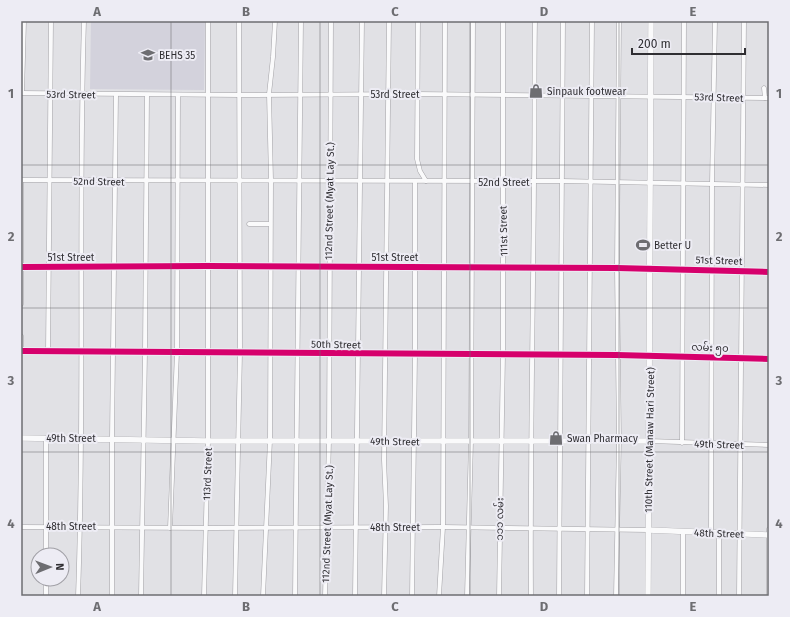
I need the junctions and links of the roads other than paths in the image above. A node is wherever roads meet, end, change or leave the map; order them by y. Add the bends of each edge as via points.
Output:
1 (24, 21) edge
2 (51, 21) edge
3 (84, 21) edge
4 (208, 21) edge
5 (239, 21) edge
6 (275, 21) edge
7 (301, 21) edge
8 (331, 21) edge
9 (362, 21) edge
10 (389, 21) edge
11 (418, 21) edge
12 (445, 21) edge
13 (473, 21) edge
14 (503, 21) edge
15 (535, 21) edge
16 (563, 21) edge
17 (592, 21) edge
18 (619, 21) edge
19 (651, 21) edge
20 (684, 21) edge
21 (715, 21) edge
22 (744, 21) edge
23 (764, 88) dead end
24 (22, 93) edge
25 (51, 94) junction
26 (82, 94) junction
27 (269, 94) junction
28 (299, 94) junction
29 (330, 94) junction
30 (360, 94) junction
31 (389, 94) junction
32 (417, 94) junction
33 (445, 94) junction
34 (116, 95) junction
35 (147, 95) junction
36 (178, 95) junction
37 (208, 95) junction
38 (239, 95) junction
39 (472, 95) junction
40 (503, 95) junction
41 (533, 95) junction
42 (562, 95) junction
43 (591, 95) junction
44 (618, 96) junction
45 (650, 96) junction
46 (684, 96) junction
47 (714, 97) junction
48 (744, 98) junction
49 (767, 98) edge
50 (21, 180) edge
51 (49, 180) junction
52 (83, 180) junction
53 (114, 180) junction
54 (208, 180) junction
55 (240, 180) junction
56 (271, 180) junction
57 (299, 180) junction
58 (330, 180) junction
59 (359, 180) junction
60 (176, 181) junction
61 (388, 181) junction
62 (426, 181) junction
63 (444, 181) junction
64 (534, 181) junction
65 (562, 181) junction
66 (147, 182) junction
67 (415, 182) junction
68 (472, 182) junction
69 (503, 182) junction
70 (590, 182) junction
71 (619, 182) junction
72 (650, 183) junction
73 (682, 183) junction
74 (712, 183) junction
75 (742, 184) junction
76 (769, 185) edge
77 (249, 224) dead end
78 (270, 224) junction
79 (146, 266) junction
80 (178, 266) junction
81 (208, 266) junction
82 (239, 266) junction
83 (299, 266) junction
84 (21, 267) edge
85 (49, 267) junction
86 (82, 267) junction
87 (115, 267) junction
88 (270, 267) junction
89 (328, 267) junction
90 (358, 267) junction
91 (386, 267) junction
92 (415, 267) junction
93 (443, 267) junction
94 (472, 268) junction
95 (504, 268) junction
96 (533, 268) junction
97 (561, 268) junction
98 (590, 268) junction
99 (617, 268) junction
100 (649, 269) junction
101 (682, 269) junction
102 (713, 270) junction
103 (743, 271) junction
104 (769, 272) edge
105 (21, 304) edge
106 (21, 336) edge
107 (21, 350) edge
108 (48, 352) junction
109 (81, 352) junction
110 (113, 352) junction
111 (145, 352) junction
112 (177, 352) junction
113 (207, 353) junction
114 (240, 353) junction
115 (269, 353) junction
116 (298, 353) junction
117 (328, 353) junction
118 (358, 354) junction
119 (386, 354) junction
120 (415, 354) junction
121 (442, 354) junction
122 (470, 354) junction
123 (503, 354) junction
124 (532, 354) junction
125 (589, 354) junction
126 (560, 355) junction
127 (617, 355) junction
128 (650, 355) junction
129 (681, 356) junction
130 (711, 357) junction
131 (742, 358) junction
132 (769, 359) edge
133 (21, 438) edge
134 (46, 438) junction
135 (80, 438) junction
136 (112, 438) junction
137 (142, 439) junction
138 (174, 439) junction
139 (238, 440) junction
140 (270, 440) junction
141 (298, 440) junction
142 (329, 440) junction
143 (358, 440) junction
144 (208, 441) junction
145 (385, 441) junction
146 (414, 441) junction
147 (442, 441) junction
148 (471, 441) junction
149 (502, 441) junction
150 (531, 441) junction
151 (560, 441) junction
152 (590, 441) junction
153 (619, 441) junction
154 (649, 442) junction
155 (682, 443) junction
156 (712, 444) junction
157 (740, 445) junction
158 (769, 445) edge
159 (47, 526) junction
160 (21, 527) edge
161 (79, 527) junction
162 (112, 527) junction
163 (141, 527) junction
164 (326, 527) junction
165 (357, 527) junction
166 (384, 527) junction
167 (413, 527) junction
168 (443, 527) junction
169 (470, 527) junction
170 (170, 528) junction
171 (205, 528) junction
172 (237, 528) junction
173 (267, 528) junction
174 (296, 528) junction
175 (499, 528) junction
176 (530, 528) junction
177 (560, 529) junction
178 (589, 529) junction
179 (617, 529) junction
180 (769, 529) edge
181 (648, 530) junction
182 (683, 532) junction
183 (711, 533) junction
184 (719, 533) junction
185 (739, 534) junction
186 (769, 535) edge
187 (46, 547) edge
188 (78, 596) edge
189 (112, 596) edge
190 (140, 596) edge
191 (204, 596) edge
192 (235, 596) edge
193 (263, 596) edge
194 (295, 596) edge
195 (325, 596) edge
196 (355, 596) edge
197 (384, 596) edge
198 (412, 596) edge
199 (438, 596) edge
200 (467, 596) edge
201 (499, 596) edge
202 (531, 596) edge
203 (559, 596) edge
204 (587, 596) edge
205 (616, 596) edge
206 (648, 596) edge
207 (683, 596) edge
208 (718, 596) edge
209 (739, 596) edge
210 (768, 596) edge

1 - 24 street
2 - 25 street
3 - 26 street
4 - 37 street, 113rd Street
5 - 38 street
6 - 27 street
7 - 28 street
8 - 29 street, 112nd Street (Myat Lay St.)
9 - 30 street
10 - 31 street
11 - 32 street
12 - 33 street
13 - 39 street
14 - 40 street, 111st Street
15 - 41 street
16 - 42 street
17 - 43 street
18 - 44 street
19 - 45 main road, 110th Street (Manaw Hari Street)
20 - 46 street
21 - 47 street
22 - 48 street
23 - 49 street
24 - 25 street, 53rd Street
25 - 26 street, 53rd Street
25 - 51 street
26 - 34 street, 53rd Street
26 - 52 street
27 - 28 street, 53rd Street
27 - 38 street, 53rd Street
27 - 56 street
28 - 29 street, 53rd Street
28 - 57 street
29 - 30 street, 53rd Street
29 - 58 street, 112nd Street (Myat Lay St.)
30 - 31 street, 53rd Street
30 - 59 street
31 - 32 street, 53rd Street
31 - 61 street
32 - 33 street, 53rd Street
32 - 62 street via 417,159
33 - 39 street, 53rd Street
33 - 63 street
34 - 35 street, 53rd Street
34 - 53 street
35 - 36 street, 53rd Street
35 - 66 street
36 - 37 street, 53rd Street
36 - 60 street
37 - 38 street, 53rd Street
37 - 54 street, 113rd Street
38 - 55 street
39 - 40 street, 53rd Street
39 - 68 street
40 - 41 street, 53rd Street
40 - 69 street, 111st Street
41 - 42 street, 53rd Street
41 - 64 street
42 - 43 street, 53rd Street
42 - 65 street
43 - 44 street, 53rd Street
43 - 70 street
44 - 45 street, 53rd Street
44 - 71 street
45 - 46 street, 53rd Street
45 - 72 main road, 110th Street (Manaw Hari Street)
46 - 47 street, 53rd Street
46 - 73 street
47 - 48 street, 53rd Street
47 - 74 street
48 - 49 street, 53rd Street
48 - 75 street
50 - 51 street, 52nd Street
50 - 84 street
51 - 52 street, 52nd Street
51 - 85 street
52 - 53 street, 52nd Street
52 - 86 street
53 - 66 street, 52nd Street
53 - 87 street
54 - 55 street, 52nd Street
54 - 60 street, 52nd Street
54 - 81 street, 113rd Street
55 - 56 street, 52nd Street
55 - 82 street
56 - 57 street, 52nd Street
56 - 78 street
57 - 58 street, 52nd Street
57 - 83 street
58 - 59 street, 52nd Street
58 - 89 street, 112nd Street (Myat Lay St.)
59 - 61 street, 52nd Street
59 - 90 street
60 - 66 street, 52nd Street
60 - 80 street
61 - 67 street, 52nd Street
61 - 91 street
62 - 63 street, 52nd Street
62 - 67 street, 52nd Street
63 - 68 street, 52nd Street
63 - 93 street
64 - 65 street, 52nd Street
64 - 69 street, 52nd Street
64 - 96 street
65 - 70 street, 52nd Street
65 - 97 street
66 - 79 street
67 - 92 street
68 - 69 street, 52nd Street
68 - 94 street
69 - 95 street, 111st Street
70 - 71 street, 52nd Street
70 - 98 street
71 - 72 street, 52nd Street
71 - 99 street
72 - 73 street, 52nd Street
72 - 100 main road, 110th Street (Manaw Hari Street)
73 - 74 street, 52nd Street
73 - 101 street
74 - 75 street, 52nd Street
74 - 102 street
75 - 76 street, 52nd Street
75 - 103 street
77 - 78 street
78 - 88 street
79 - 80 street, 51st Street
79 - 87 street, 51st Street
79 - 111 street
80 - 81 street, 51st Street
80 - 112 street
81 - 82 street, 51st Street
81 - 113 street, 113rd Street
82 - 88 street, 51st Street
82 - 114 street
83 - 88 street, 51st Street
83 - 89 street, 51st Street
83 - 116 street
84 - 85 street, 51st Street
84 - 105 street
85 - 86 street, 51st Street
85 - 108 street
86 - 87 street, 51st Street
86 - 109 street
87 - 110 street
88 - 115 street
89 - 90 street, 51st Street
89 - 117 street, 112nd Street (Myat Lay St.)
90 - 91 street, 51st Street
90 - 118 street
91 - 92 street, 51st Street
91 - 119 street
92 - 93 street, 51st Street
92 - 120 street
93 - 94 street, 51st Street
93 - 121 street
94 - 95 street, 51st Street
94 - 122 street
95 - 96 street, 51st Street
95 - 123 street, 111st Street
96 - 97 street, 51st Street
96 - 124 street
97 - 98 street, 51st Street
97 - 126 street
98 - 99 street, 51st Street
98 - 125 street
99 - 100 street, 51st Street
99 - 127 street
100 - 101 street, 51st Street
100 - 128 main road, 110th Street (Manaw Hari Street)
101 - 102 street, 51st Street
101 - 129 street
102 - 103 street, 51st Street
102 - 130 street
103 - 104 street, 51st Street
103 - 131 street
106 - 107 street
107 - 108 street, 50th Street
108 - 109 street, 50th Street
109 - 110 street, 50th Street
109 - 135 street
110 - 111 street, 50th Street
110 - 136 street
111 - 112 street, 50th Street
111 - 137 street
112 - 113 street, 50th Street
112 - 138 street
113 - 114 street, 50th Street
113 - 144 street, 113rd Street
114 - 115 street, 50th Street
114 - 139 street
115 - 116 street, 50th Street
115 - 140 street
116 - 117 street, 50th Street
116 - 141 street
117 - 118 street, 50th Street
117 - 142 street, 112nd Street (Myat Lay St.)
118 - 119 street, 50th Street
118 - 143 street
119 - 120 street, 50th Street
119 - 145 street
120 - 121 street, 50th Street
120 - 146 street
121 - 122 street, 50th Street
121 - 147 street
122 - 123 street, 50th Street
122 - 148 street
123 - 124 street, 50th Street
123 - 149 street, 111st Street
124 - 126 street, 50th Street
124 - 150 street
125 - 126 street, 50th Street
125 - 127 street, 50th Street
125 - 152 street
126 - 151 street
127 - 128 street, 50th Street
127 - 153 street
128 - 129 street, လမ်း ၅၀
128 - 154 main road, 110th Street (Manaw Hari Street)
129 - 130 street, လမ်း ၅၀
129 - 155 street
130 - 131 street, လမ်း ၅၀
130 - 156 street
131 - 132 street, လမ်း ၅၀
131 - 157 street
133 - 134 main road, 49th Street
134 - 135 main road, 49th Street
134 - 159 street
135 - 136 main road, 49th Street
135 - 161 street
136 - 137 main road, 49th Street
136 - 162 street
137 - 138 main road, 49th Street
137 - 163 street
138 - 144 main road, 49th Street
138 - 170 street
139 - 140 main road, 49th Street
139 - 144 main road, 49th Street
139 - 172 street
140 - 141 main road, 49th Street
140 - 173 street
141 - 142 main road, 49th Street
141 - 174 street
142 - 143 main road, 49th Street
142 - 164 street, 112nd Street (Myat Lay St.)
143 - 145 main road, 49th Street
143 - 165 street
144 - 171 street, 113rd Street
145 - 146 main road, 49th Street
145 - 166 street
146 - 147 main road, 49th Street
146 - 167 street
147 - 148 main road, 49th Street
147 - 168 street
148 - 149 main road, 49th Street
148 - 169 street
149 - 150 main road, 49th Street
149 - 175 street, ၁၁၁ လမ်း
150 - 151 main road, 49th Street
150 - 176 street
151 - 152 main road, 49th Street
151 - 177 street
152 - 153 main road, 49th Street
152 - 178 street
153 - 154 main road, 49th Street
153 - 179 street
154 - 155 street, 49th Street
154 - 181 main road, 110th Street (Manaw Hari Street)
155 - 156 street, 49th Street
156 - 157 street, 49th Street
156 - 183 street
157 - 158 street, 49th Street
157 - 185 street
159 - 160 street, 48th Street
159 - 161 street, 48th Street
159 - 187 street
161 - 162 street, 48th Street
161 - 188 street
162 - 163 street, 48th Street
162 - 189 street
163 - 170 street, 48th Street
163 - 190 street
164 - 165 street, 48th Street
164 - 174 street, 48th Street
164 - 195 street, 112nd Street (Myat Lay St.)
165 - 166 street, 48th Street
165 - 196 street
166 - 167 street, 48th Street
166 - 197 street
167 - 168 street, 48th Street
167 - 198 street
168 - 169 street, 48th Street
168 - 199 street
169 - 175 street, 48th Street
169 - 200 street
170 - 171 street, 48th Street
171 - 172 street, 48th Street
171 - 191 street, 113rd Street
172 - 173 street, 48th Street
172 - 192 street
173 - 174 street, 48th Street
173 - 193 street
174 - 194 street
175 - 176 street, 48th Street
175 - 201 street, ၁၁၁ လမ်း
176 - 177 street, 48th Street
176 - 202 street
177 - 178 street, 48th Street
177 - 203 street
178 - 179 street, 48th Street
178 - 204 street
179 - 181 street, 48th Street
179 - 205 street
180 - 186 street
181 - 182 main road, 48th Street
181 - 206 main road, 110th Street (Manaw Hari Street)
182 - 183 main road, 48th Street
182 - 207 street
183 - 184 main road, 48th Street
184 - 185 main road, 48th Street
184 - 208 street
185 - 186 main road, 48th Street
185 - 209 street
186 - 210 street

